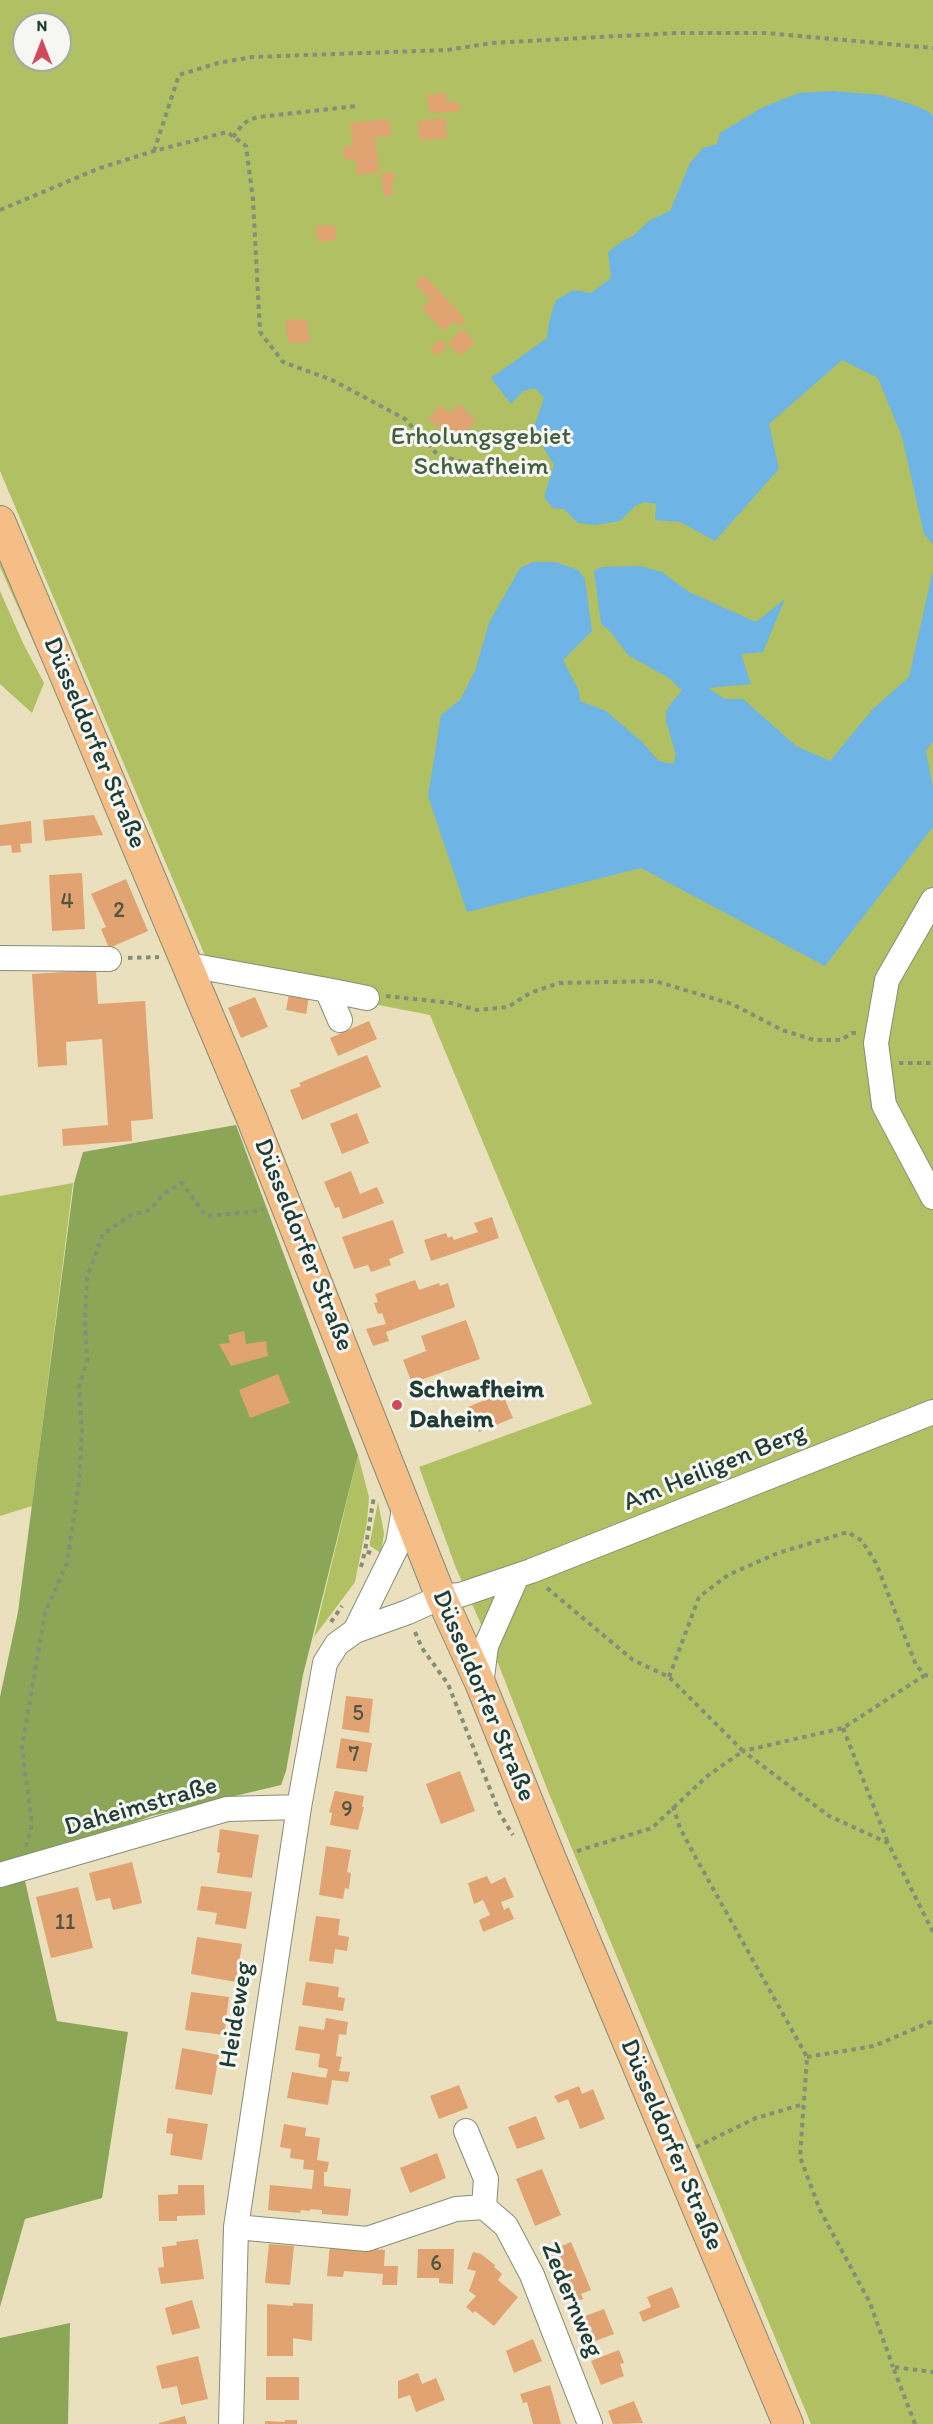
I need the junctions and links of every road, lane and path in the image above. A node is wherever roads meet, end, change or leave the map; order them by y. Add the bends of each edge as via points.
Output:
1 (933, 48) edge
2 (358, 106) dead end
3 (233, 137) junction
4 (154, 151) junction
5 (0, 210) edge
6 (496, 462) dead end
7 (0, 521) edge
8 (933, 900) edge
9 (0, 958) edge
10 (109, 959) joint
11 (189, 965) junction
12 (327, 990) junction
13 (367, 998) joint
14 (340, 1020) dead end
15 (879, 1033) junction
16 (877, 1062) junction
17 (933, 1064) edge
18 (933, 1197) edge
19 (267, 1207) dead end
20 (933, 1412) edge
21 (405, 1503) junction
22 (518, 1576) junction
23 (546, 1586) dead end
24 (441, 1597) junction
25 (355, 1631) junction
26 (925, 1675) junction
27 (933, 1676) edge
28 (669, 1677) junction
29 (481, 1685) junction
30 (843, 1728) junction
31 (743, 1751) junction
32 (673, 1806) junction
33 (299, 1807) junction
34 (888, 1844) junction
35 (551, 1859) junction
36 (10, 1873) edge
37 (933, 1932) edge
38 (933, 2021) edge
39 (807, 2057) junction
40 (804, 2104) junction
41 (466, 2131) dead end
42 (675, 2155) junction
43 (484, 2206) junction
44 (236, 2227) junction
45 (893, 2367) junction
46 (933, 2372) edge
47 (231, 2424) edge
48 (590, 2424) edge
49 (788, 2424) edge
50 (915, 2424) edge

1 - 4 path via 766,33 675,33 492,43 447,50 252,57 179,75
2 - 3 path via 258,117 243,124
3 - 4 path via 227,132
3 - 6 path via 246,146 253,199 260,332 282,362 332,380 405,418 438,455 477,466
4 - 5 path via 100,168
7 - 11 main road, Düsseldorfer Straße
8 - 15 street via 887,980
9 - 10 street
10 - 11 path via 160,956
11 - 12 street
11 - 21 main road, Düsseldorfer Straße
12 - 13 street
12 - 14 street
13 - 15 path via 388,996 451,1003 477,1011 508,1007 530,993 559,983 655,981 732,1004 782,1030 814,1040
15 - 16 street
16 - 17 path
16 - 18 street via 884,1105
19 - 36 path via 206,1216 182,1183 163,1194 150,1210 131,1215 103,1234 87,1277 87,1359 79,1388 79,1483 67,1563 45,1613 22,1747 32,1824
20 - 22 street, Am Heiligen Berg
21 - 24 main road, Düsseldorfer Straße
21 - 25 street, Heideweg via 398,1544
22 - 24 street, Am Heiligen Berg via 460,1595
22 - 29 street via 486,1646
23 - 28 path via 633,1660
24 - 25 street, Heideweg
24 - 29 main road, Düsseldorfer Straße
25 - 33 street, Heideweg via 337,1644 325,1663
26 - 27 path
26 - 28 path via 916,1665 876,1563 862,1541 848,1532 778,1553 728,1575 699,1597
26 - 30 path
28 - 31 path
29 - 35 main road, Düsseldorfer Straße
30 - 31 path
30 - 34 path
31 - 32 path
31 - 34 path via 829,1816
32 - 35 path via 652,1828
32 - 39 path via 696,1858
33 - 36 street, Daheimstraße via 227,1809
33 - 44 street, Heideweg
34 - 37 path
35 - 42 main road, Düsseldorfer Straße
38 - 39 path via 874,2046
39 - 40 path
40 - 42 path via 756,2118
40 - 45 path via 800,2157 820,2210 870,2303
41 - 43 street via 486,2179
42 - 49 main road, Düsseldorfer Straße
43 - 44 street via 456,2209 367,2239
43 - 48 street, Zedernweg via 506,2226 532,2275
44 - 47 street, Heideweg
45 - 46 path
45 - 50 path

